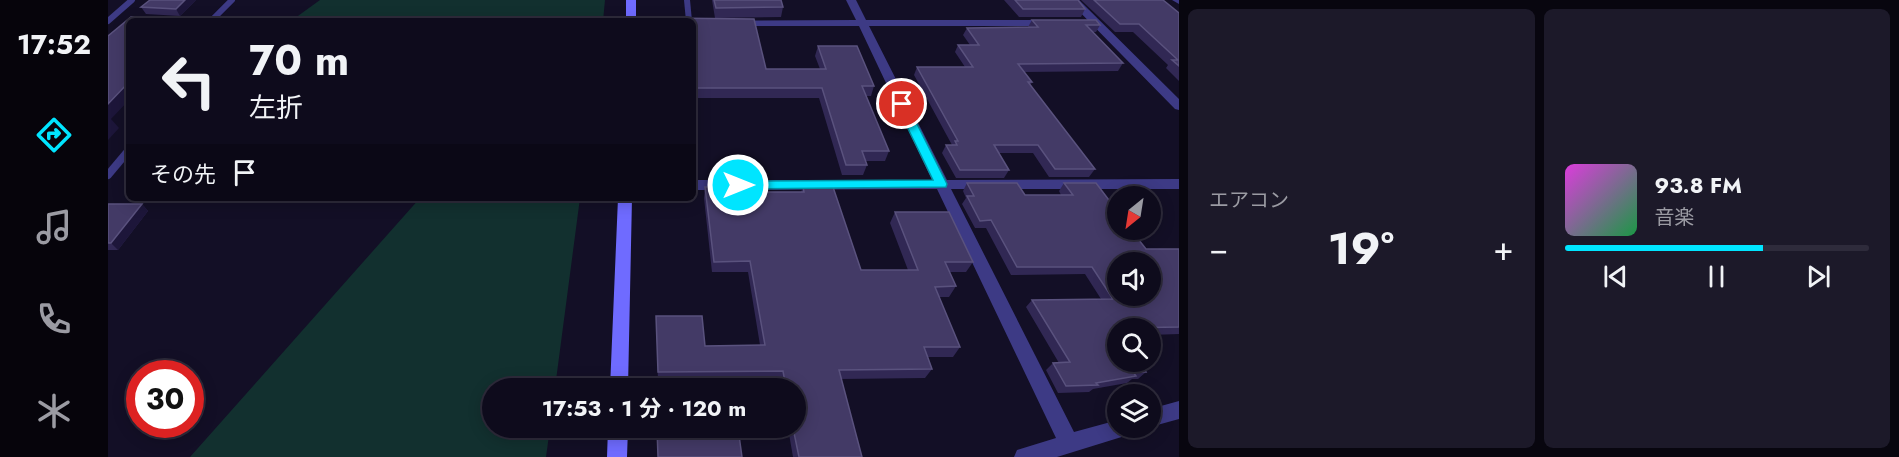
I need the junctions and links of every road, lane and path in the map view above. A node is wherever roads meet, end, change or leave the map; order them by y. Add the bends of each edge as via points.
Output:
1 (132, 0) edge
2 (232, 0) edge
3 (631, 0) edge
4 (687, 0) edge
5 (850, 0) edge
6 (1073, 0) edge
7 (214, 18) edge
8 (630, 18) edge
9 (689, 18) edge
10 (108, 21) edge
11 (1060, 22) edge
12 (696, 23) edge
13 (862, 23) junction
14 (1178, 103) edge
15 (126, 154) edge
16 (108, 175) edge
17 (941, 184) junction
18 (1179, 184) edge
19 (696, 185) edge
20 (625, 201) edge
21 (619, 378) edge
22 (1179, 410) edge
23 (1161, 415) edge
24 (1107, 432) edge
25 (618, 438) edge
26 (1069, 443) junction
27 (617, 457) edge
28 (1024, 457) edge

1 - 10 lane
2 - 7 lane
3 - 8 street
4 - 9 lane
5 - 13 street
6 - 14 street via 1089,22
11 - 13 street
12 - 13 street
13 - 17 street
15 - 16 lane
17 - 18 street
17 - 19 street
17 - 26 street
20 - 21 street
22 - 23 street
24 - 26 street
25 - 27 street
26 - 28 street

